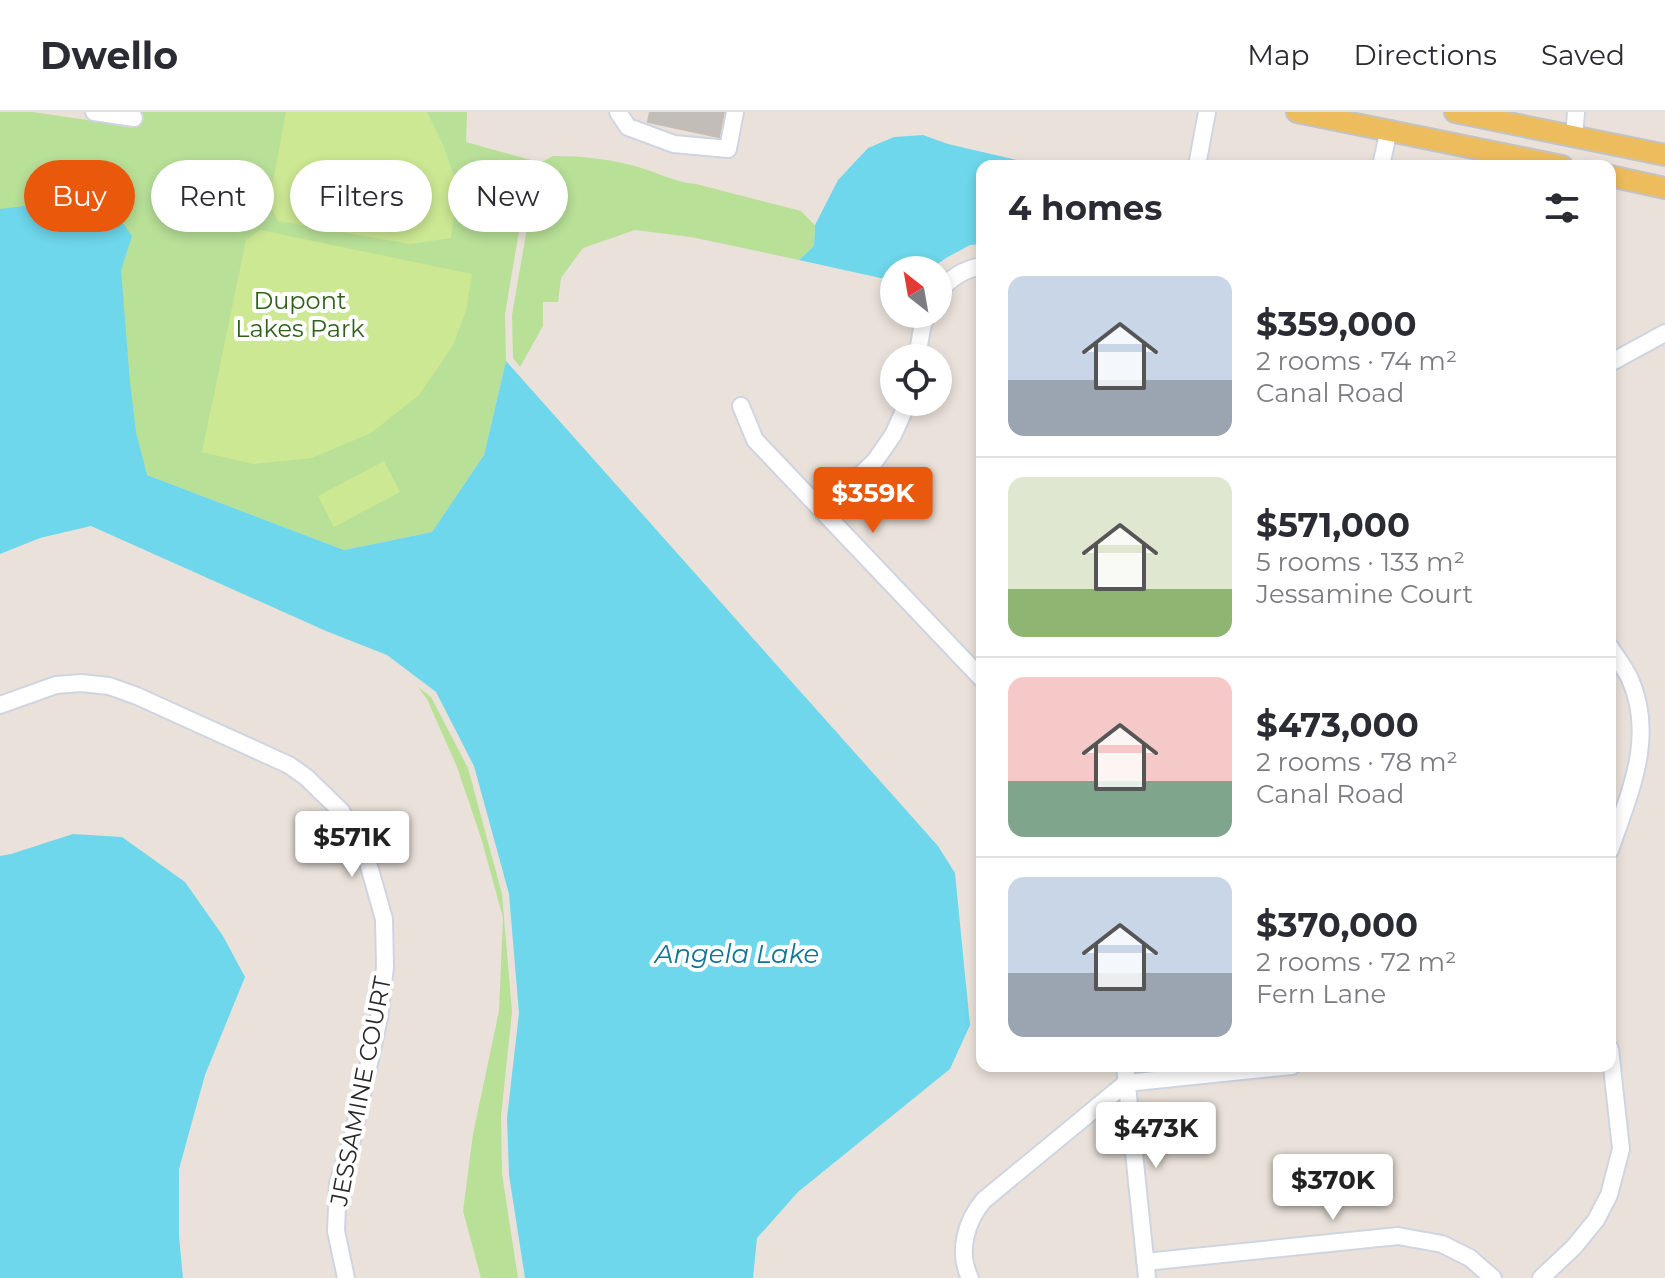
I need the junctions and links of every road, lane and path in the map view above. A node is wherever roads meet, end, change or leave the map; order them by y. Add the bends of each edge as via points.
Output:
1 (94, 112) edge
2 (618, 112) edge
3 (735, 112) edge
4 (1207, 112) edge
5 (1297, 112) edge
6 (1455, 112) edge
7 (1576, 112) edge
8 (126, 116) edge
9 (1389, 129) junction
10 (1420, 136) junction
11 (1574, 137) junction
12 (1665, 155) edge
13 (1198, 160) edge
14 (1382, 160) edge
15 (1534, 160) edge
16 (1616, 177) edge
17 (1665, 188) edge
18 (976, 266) edge
19 (952, 278) edge
20 (1665, 333) edge
21 (1616, 360) edge
22 (741, 406) dead end
23 (902, 416) edge
24 (822, 511) junction
25 (1616, 660) edge
26 (976, 673) edge
27 (0, 705) edge
28 (1616, 833) edge
29 (1168, 1072) edge
30 (1613, 1072) edge
31 (1126, 1074) edge
32 (1146, 1270) edge
33 (346, 1278) edge
34 (970, 1278) edge
35 (1493, 1278) edge
36 (1541, 1278) edge

1 - 8 street
2 - 3 street via 628,127 674,144 728,149
4 - 13 street
5 - 9 main road
6 - 11 main road
7 - 11 street
9 - 10 main road
9 - 14 street
10 - 11 main road via 1441,127 1548,150
10 - 15 main road
11 - 12 main road
16 - 17 main road
18 - 19 street
20 - 21 street
22 - 24 street via 755,440
23 - 24 street via 875,461
24 - 26 street
25 - 28 street via 1630,680 1640,716 1641,748
27 - 33 street, JESSAMINE COURT via 56,685 109,686 289,765 341,811 365,852 384,919 385,967 379,1018 338,1183 336,1231
29 - 31 street
30 - 36 street via 1621,1149 1609,1195 1589,1229
31 - 32 street
31 - 34 street via 975,1211 965,1236
32 - 35 street via 1398,1236 1442,1244

